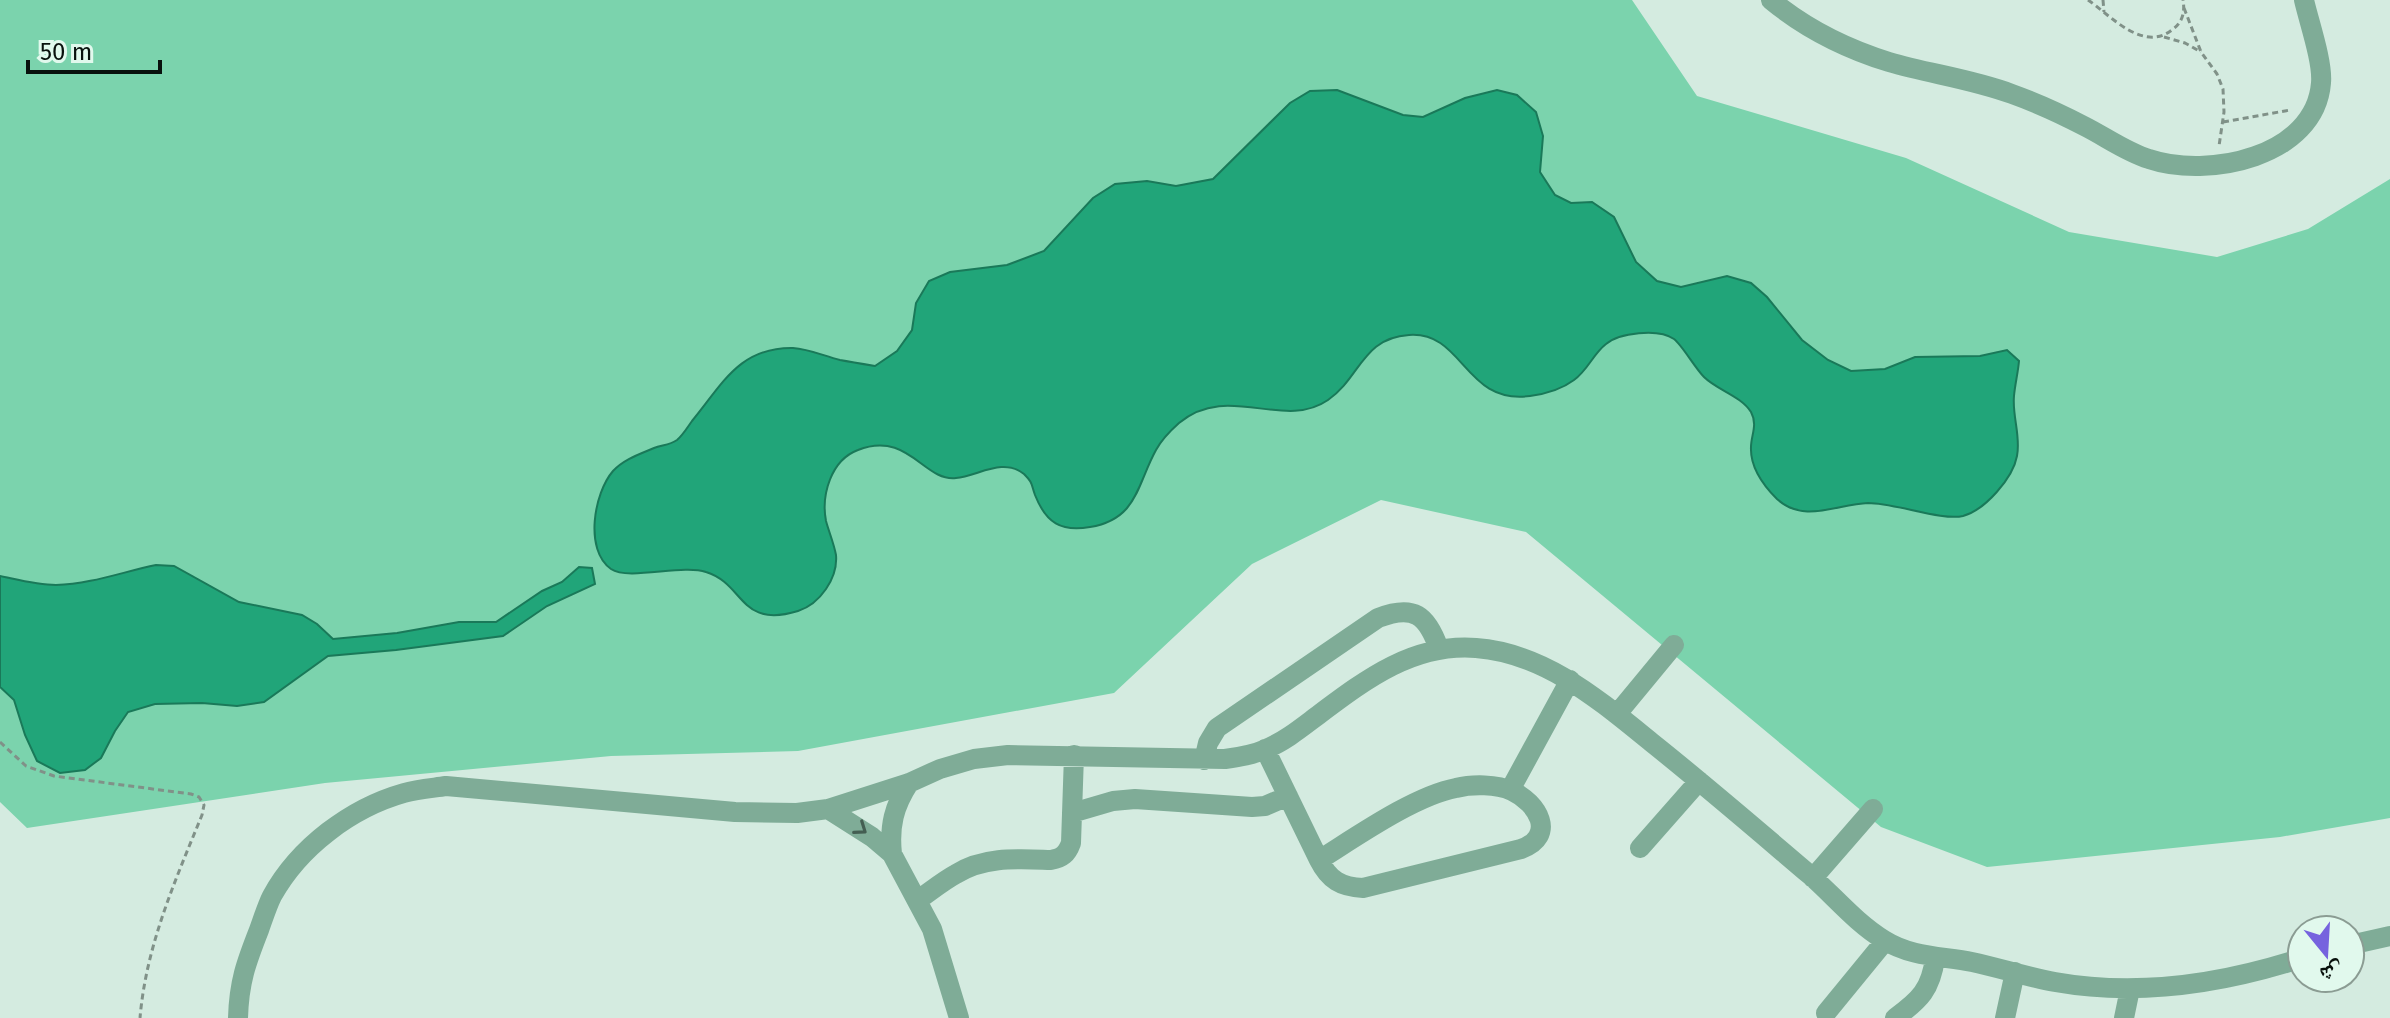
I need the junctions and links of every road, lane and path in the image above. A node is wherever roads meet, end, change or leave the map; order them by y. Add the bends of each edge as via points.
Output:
1 (1771, 0) edge
2 (2088, 0) edge
3 (2103, 0) edge
4 (2183, 0) edge
5 (2304, 0) edge
6 (2184, 8) junction
7 (2104, 12) junction
8 (2158, 36) junction
9 (2201, 52) junction
10 (2288, 119) dead end
11 (2223, 122) junction
12 (2228, 148) dead end
13 (1674, 645) dead end
14 (1439, 649) junction
15 (1570, 680) junction
16 (1617, 714) junction
17 (0, 742) edge
18 (1265, 749) junction
19 (1074, 755) junction
20 (1204, 760) junction
21 (1699, 781) junction
22 (909, 783) junction
23 (1510, 790) junction
24 (1288, 796) junction
25 (828, 809) junction
26 (1873, 809) dead end
27 (1072, 813) junction
28 (1640, 848) dead end
29 (892, 854) junction
30 (1319, 860) junction
31 (1813, 878) junction
32 (918, 900) junction
33 (2390, 936) edge
34 (1885, 941) junction
35 (2366, 941) edge
36 (1935, 958) junction
37 (2286, 963) edge
38 (2015, 972) junction
39 (2130, 989) junction
40 (1826, 1013) dead end
41 (140, 1018) edge
42 (238, 1018) edge
43 (959, 1018) edge
44 (1895, 1018) edge
45 (2005, 1018) edge
46 (2124, 1018) edge

1 - 5 lane via 1801,22 1863,52 2008,92 2130,152 2198,167 2259,155 2308,121 2322,80
2 - 7 path
3 - 7 path
4 - 6 path
6 - 8 path via 2179,24
6 - 9 path
7 - 8 path via 2127,30
8 - 9 path
9 - 11 path via 2223,89
10 - 11 path via 2297,109
11 - 12 path via 2219,150
13 - 16 lane
14 - 15 lane via 1508,652
14 - 18 lane via 1386,667
14 - 20 lane via 1427,620 1411,612 1378,618 1217,728
15 - 16 lane
15 - 23 lane
16 - 21 lane
17 - 41 path via 26,766 54,776 191,794 204,805 163,910
18 - 20 lane
18 - 24 lane
19 - 20 lane
19 - 22 lane via 974,759
19 - 27 lane
21 - 28 lane
21 - 31 lane
22 - 25 lane
22 - 29 lane via 892,816
23 - 30 lane via 1457,787 1429,796
23 - 30 lane via 1539,815 1542,826 1531,845 1363,888 1336,882
24 - 27 lane via 1252,807 1135,799
24 - 30 lane
25 -> 29 lane
25 - 42 lane via 766,814 446,786 404,793 328,831 297,861 272,896 247,959
26 - 31 lane
27 - 32 lane via 1071,843 1060,858 974,865
29 - 32 lane
31 - 34 lane
32 - 43 lane
33 - 35 lane
34 - 36 lane
34 - 40 lane
36 - 38 lane
36 - 44 lane via 1924,993
37 - 39 lane via 2219,981
38 - 39 lane via 2053,982
38 - 45 lane
39 - 46 lane

